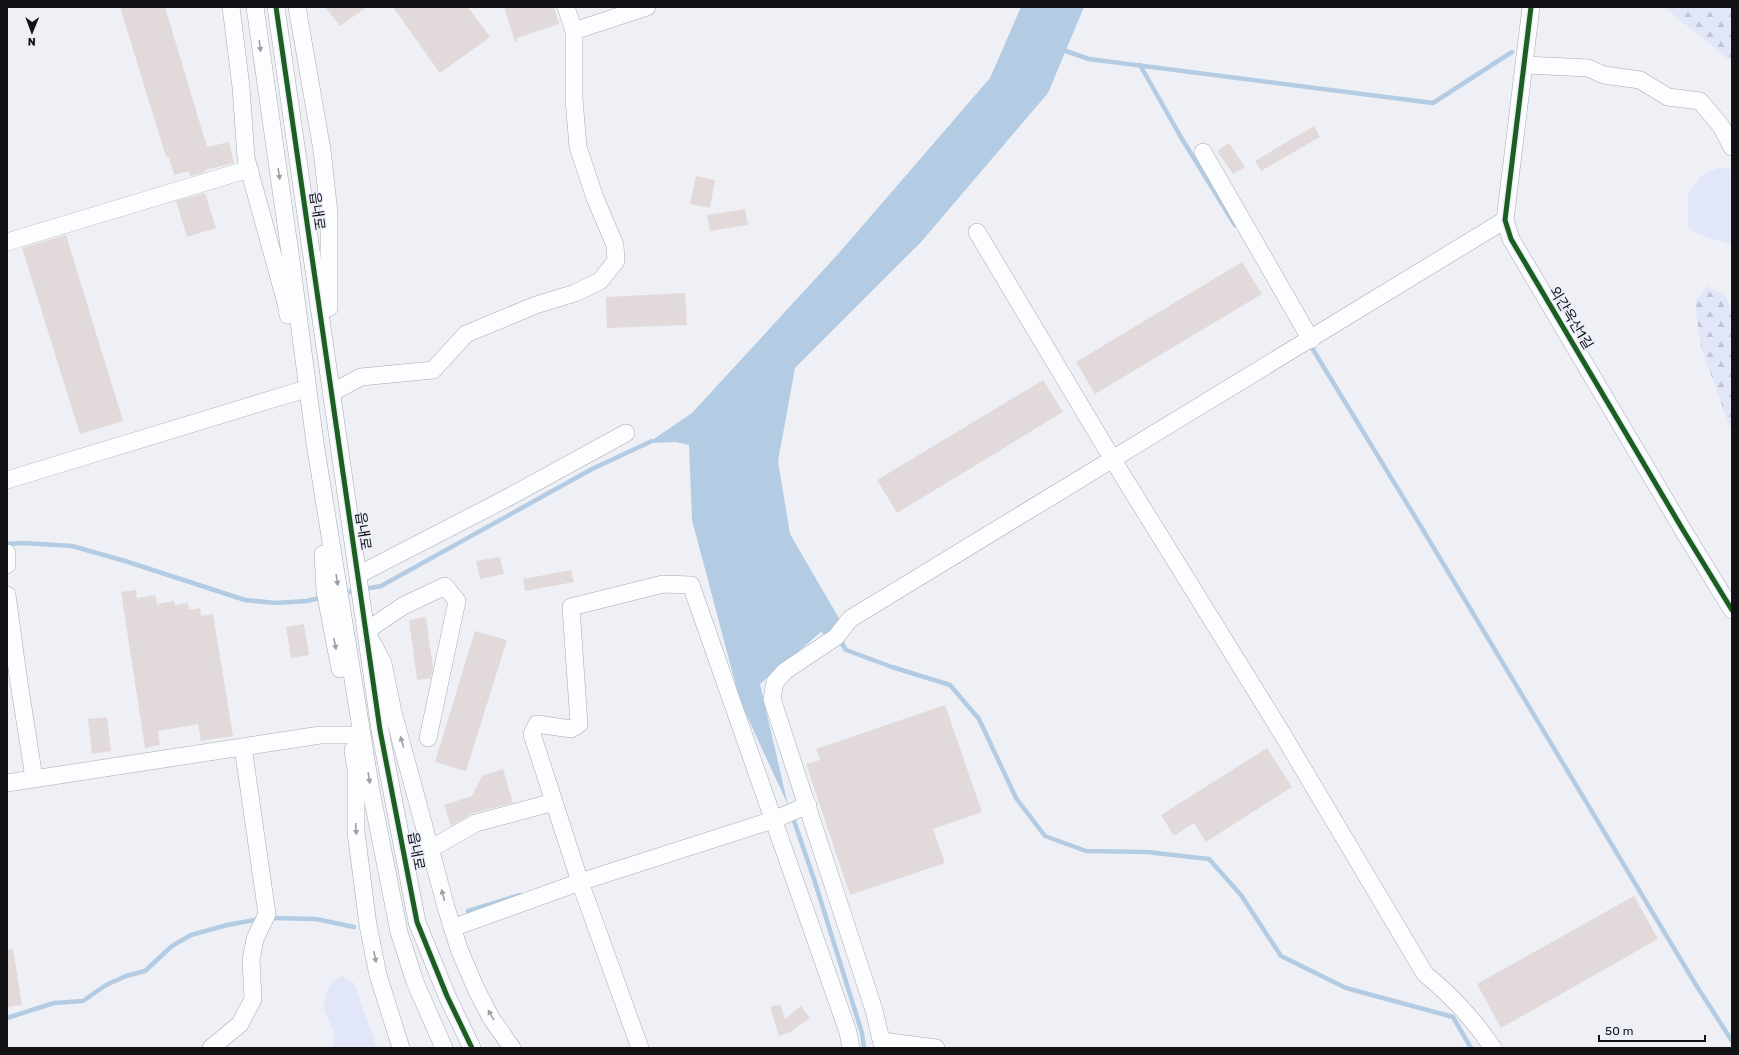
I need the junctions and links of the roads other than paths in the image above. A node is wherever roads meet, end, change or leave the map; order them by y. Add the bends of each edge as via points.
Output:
1 (231, 7) edge
2 (255, 7) edge
3 (276, 7) edge
4 (297, 7) edge
5 (566, 7) edge
6 (647, 7) edge
7 (1531, 7) edge
8 (574, 31) junction
9 (1525, 65) junction
10 (1732, 147) edge
11 (1203, 152) dead end
12 (249, 169) junction
13 (1505, 220) junction
14 (977, 232) dead end
15 (7, 242) edge
16 (1311, 340) junction
17 (331, 392) junction
18 (301, 399) junction
19 (626, 433) dead end
20 (1113, 460) junction
21 (319, 470) junction
22 (7, 480) edge
23 (7, 553) edge
24 (7, 557) edge
25 (7, 565) edge
26 (358, 578) junction
27 (7, 595) edge
28 (1732, 610) edge
29 (366, 631) junction
30 (351, 735) junction
31 (428, 738) dead end
32 (243, 748) junction
33 (34, 778) junction
34 (7, 783) edge
35 (554, 802) junction
36 (808, 805) junction
37 (773, 820) junction
38 (430, 849) junction
39 (580, 882) junction
40 (452, 928) junction
41 (882, 1044) edge
42 (211, 1048) edge
43 (401, 1048) edge
44 (444, 1048) edge
45 (472, 1048) edge
46 (512, 1048) edge
47 (640, 1048) edge
48 (851, 1048) edge
49 (936, 1048) edge
50 (1493, 1048) edge

1 - 12 street
2 -> 21 street
3 - 17 street, 읍내로
4 - 17 street via 322,150 329,213 329,307 338,373
5 - 8 street
6 - 8 street
7 - 9 street, 외간옥산1길
8 - 17 street via 574,99 578,147 595,198 615,245 616,261 600,281 576,293 536,305 466,334 433,370 361,376
9 - 10 street via 1588,68 1604,75 1640,80 1668,97 1700,101 1721,126
9 - 13 street, 외간옥산1길
11 - 16 street
12 - 15 street
12 - 18 street via 286,303
13 - 16 street
13 - 28 street, 외간옥산1길 via 1511,239
14 - 20 street
16 - 20 street
17 - 26 street, 읍내로
18 - 21 street
18 - 22 street
19 - 26 street
20 - 36 street via 850,619 836,637 785,671 775,682 772,699
20 - 50 street via 1283,735 1425,974 1447,992
21 -> 30 street via 327,599
21 -> 44 street via 371,792 399,932 415,982
23 - 24 street
24 - 25 street
26 - 29 street, 읍내로
27 - 33 street
29 - 31 street via 403,606 445,586 457,601
38 -> 29 street via 393,712 383,663
29 - 45 street, 읍내로 via 380,730 418,922 447,996
30 - 32 street via 320,735
30 -> 43 street via 356,770 356,832 368,925 378,975
32 - 33 street
32 - 42 street via 268,914 255,939 251,960 253,999 240,1024
33 - 34 street
35 - 37 street via 532,734 537,724 571,729 579,724 571,607 663,584 691,585
35 - 38 street via 476,823
35 - 39 street
36 - 37 street
36 - 41 street
37 - 39 street
37 - 48 street via 846,1025
40 -> 38 street
39 - 40 street
39 - 47 street
46 -> 40 street via 476,989
41 - 49 street

